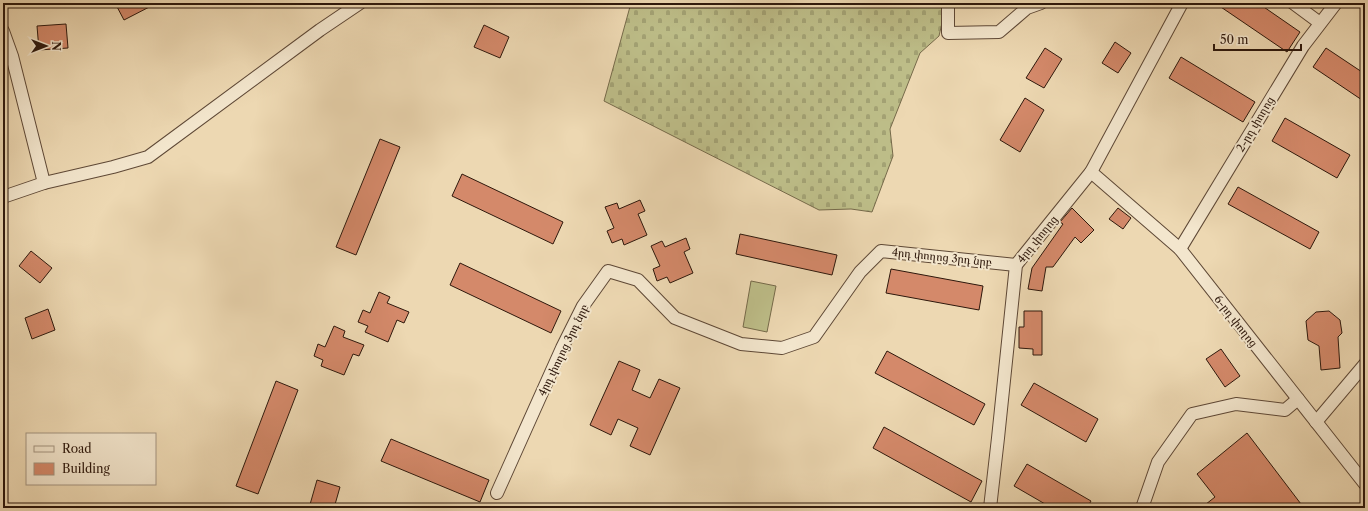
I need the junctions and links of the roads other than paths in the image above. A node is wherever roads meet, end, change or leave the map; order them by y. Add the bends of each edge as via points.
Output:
1 (360, 3) edge
2 (948, 3) edge
3 (1041, 3) edge
4 (1182, 3) edge
5 (1293, 3) edge
6 (1336, 3) edge
7 (1320, 23) junction
8 (3, 31) edge
9 (8, 57) edge
10 (1091, 172) junction
11 (44, 182) junction
12 (3, 197) edge
13 (1180, 249) junction
14 (1016, 265) junction
15 (1365, 364) edge
16 (1298, 399) junction
17 (1316, 422) junction
18 (1365, 484) edge
19 (497, 493) dead end
20 (990, 508) edge
21 (1142, 508) edge

1 - 11 street via 148,157
2 - 3 street via 948,32 999,32 1027,8
4 - 10 street, 4րդ փողոց
5 - 7 street
6 - 7 street, 2-րդ փողոց
7 - 13 street, 2-րդ փողոց via 1303,46
8 - 9 street
9 - 11 street
10 - 13 street, 6-րդ փողոց
10 - 14 street, 4րդ փողոց
11 - 12 street
13 - 16 street, 6-րդ փողոց
14 - 19 street, 4րդ փողոց 3րդ նրբ via 881,251 860,272 814,337 782,348 741,344 675,318 638,280 608,271 583,306 562,348
14 - 20 street, 4րդ փողոց
15 - 17 street
16 - 17 street, 6-րդ փողոց
16 - 21 street via 1285,410 1236,404 1192,414 1158,462
17 - 18 street, 6-րդ փողոց

